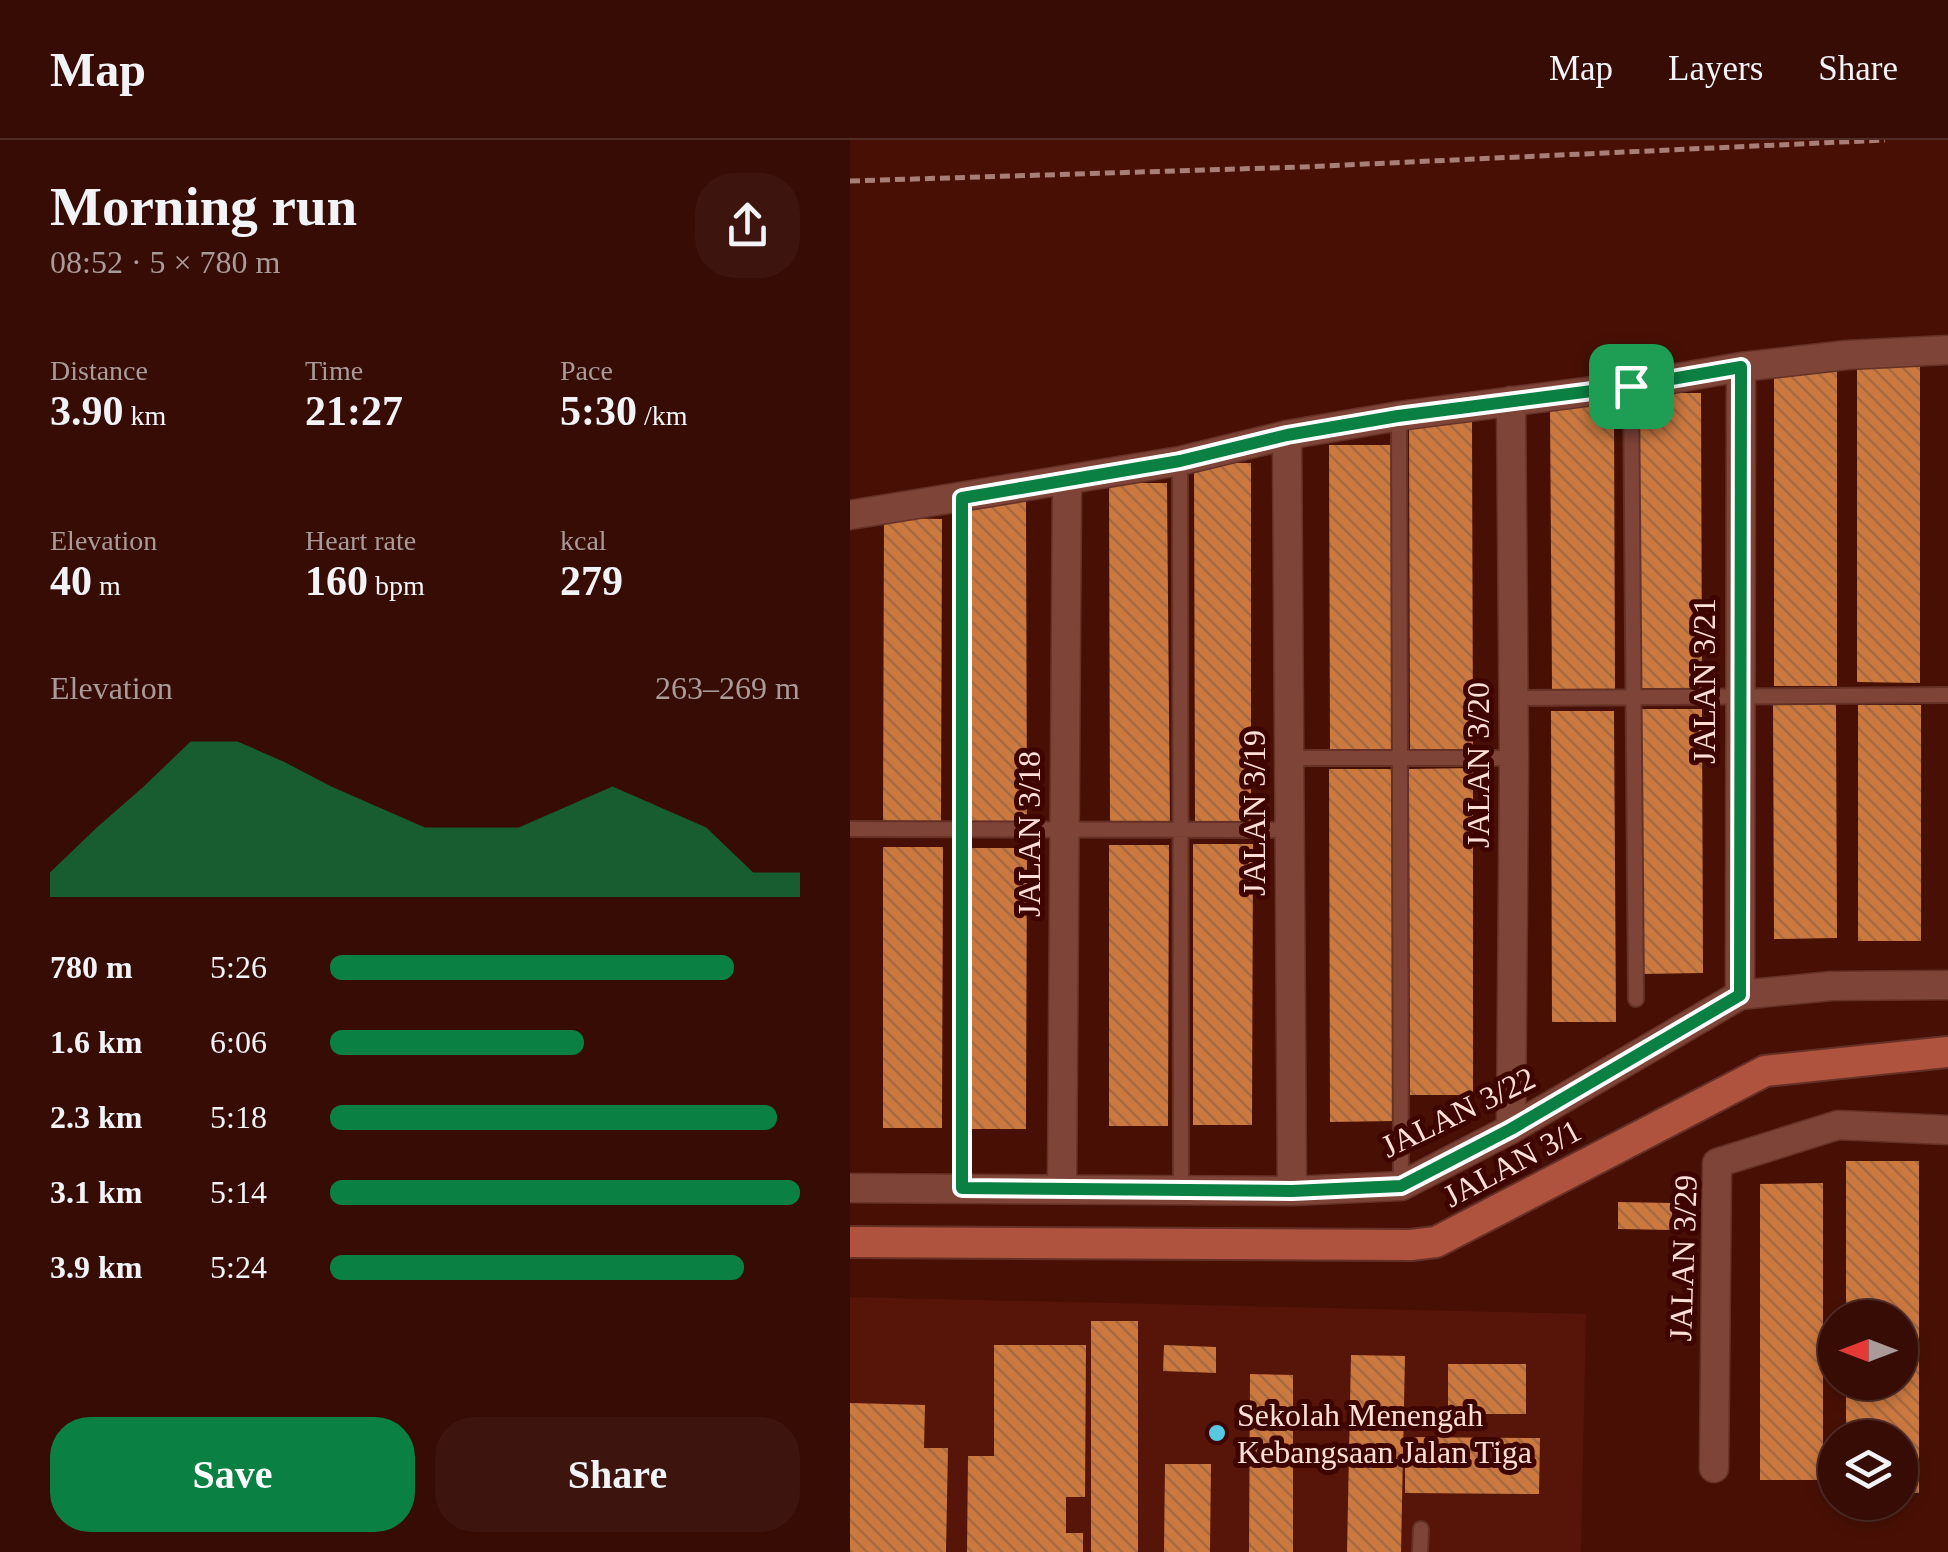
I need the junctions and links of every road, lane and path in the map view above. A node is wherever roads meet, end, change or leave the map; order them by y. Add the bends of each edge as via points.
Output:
1 (1885, 140) edge
2 (850, 181) edge
3 (1948, 350) edge
4 (1741, 367) junction
5 (1631, 386) junction
6 (1512, 401) junction
7 (1398, 416) junction
8 (1287, 435) junction
9 (1180, 461) junction
10 (1067, 481) junction
11 (962, 498) junction
12 (850, 515) edge
13 (1948, 695) edge
14 (1738, 696) junction
15 (1634, 697) junction
16 (1514, 698) junction
17 (1289, 758) junction
18 (1400, 758) junction
19 (1514, 758) junction
20 (850, 830) edge
21 (963, 830) junction
22 (1064, 830) junction
23 (1181, 830) junction
24 (1290, 830) junction
25 (1948, 986) edge
26 (1740, 995) junction
27 (1636, 999) dead end
28 (1948, 1052) edge
29 (1511, 1129) junction
30 (1948, 1130) edge
31 (1401, 1186) junction
32 (850, 1188) edge
33 (962, 1188) junction
34 (1062, 1188) junction
35 (1181, 1190) junction
36 (1292, 1191) junction
37 (850, 1242) edge
38 (1714, 1468) dead end
39 (1421, 1529) dead end
40 (1420, 1552) edge

1 - 2 path
3 - 4 street
4 - 5 street
4 - 14 street, JALAN 3/21
5 - 6 street
5 - 15 lane
6 - 7 street
6 - 16 street, JALAN 3/20
7 - 8 street
7 - 18 lane
8 - 9 street
8 - 17 street, JALAN 3/19
9 - 10 street
9 - 23 lane
10 - 11 street
10 - 22 street, JALAN 3/18
11 - 12 street
11 - 21 lane
13 - 14 lane
14 - 15 lane
14 - 26 street, JALAN 3/21
15 - 16 lane
15 - 27 lane
16 - 19 street, JALAN 3/20
17 - 18 lane
17 - 24 street, JALAN 3/19
18 - 19 lane
18 - 31 lane
19 - 29 street, JALAN 3/20
20 - 21 lane
21 - 22 lane
21 - 33 lane
22 - 23 lane
22 - 34 street, JALAN 3/18
23 - 24 lane
23 - 35 lane
24 - 36 street, JALAN 3/19
25 - 26 street, JALAN 3/22 via 1831,986
26 - 29 street, JALAN 3/22
28 - 37 street, JALAN 3/1 via 1765,1071 1436,1242
29 - 31 street, JALAN 3/22
30 - 38 street, JALAN 3/29 via 1838,1125 1717,1163
31 - 36 street, JALAN 3/22
32 - 33 street, JALAN 3/22
33 - 34 street, JALAN 3/22
34 - 35 street, JALAN 3/22
35 - 36 street, JALAN 3/22
39 - 40 lane

